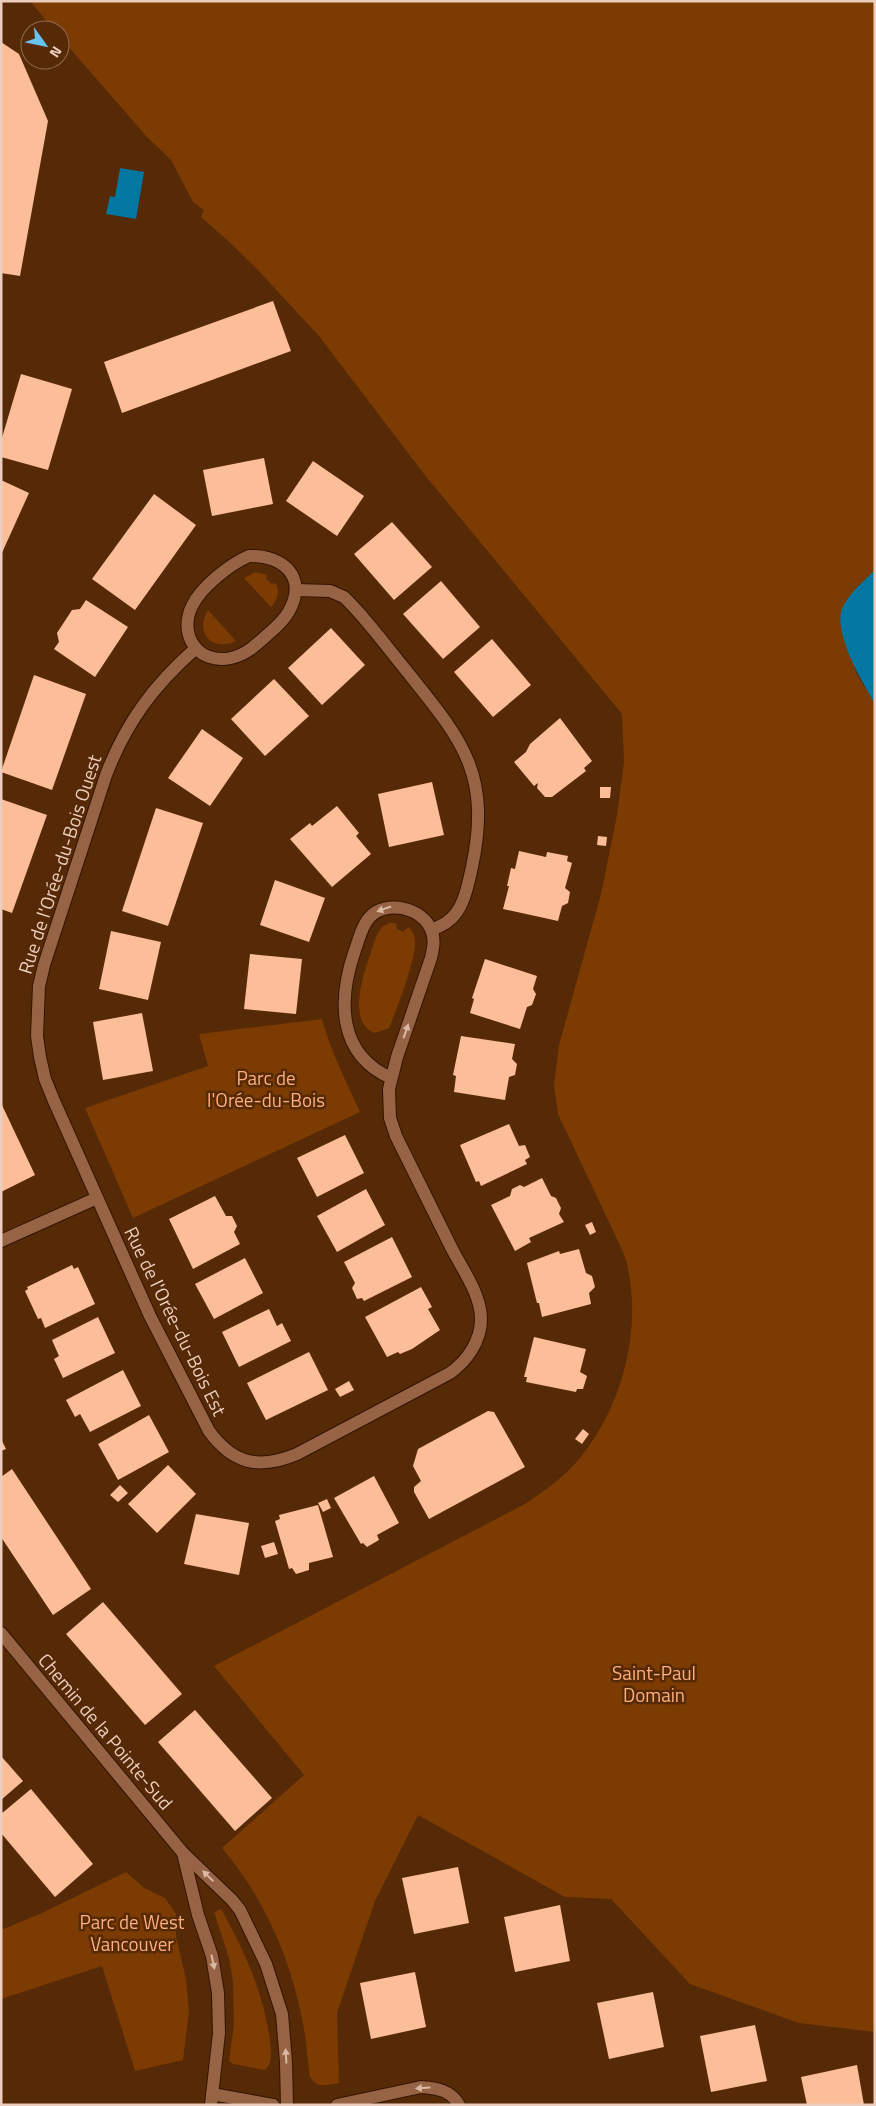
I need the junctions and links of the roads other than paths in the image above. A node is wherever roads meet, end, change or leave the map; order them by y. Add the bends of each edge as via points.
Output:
1 (296, 590) junction
2 (196, 650) junction
3 (432, 930) junction
4 (391, 1078) junction
5 (98, 1198) junction
6 (1, 1241) edge
7 (1, 1633) edge
8 (183, 1853) junction
9 (212, 2099) edge
10 (383, 2101) edge
11 (273, 2105) edge
12 (287, 2105) edge
13 (337, 2105) edge
14 (459, 2105) edge

1 - 2 street via 286,617 246,653 219,660
1 - 2 street via 288,569 279,562 258,556 238,561 193,604 189,613 188,637
1 - 3 street via 330,591 344,597 443,717 465,751 479,803 472,865 459,908 448,922
2 - 5 street, Rue de l'Orée-du-Bois Ouest via 144,703 117,747 81,849 39,986 37,1036 45,1079
4 -> 3 street, Rue de l'Orée-du-Bois Est via 431,958
3 -> 4 street via 425,921 402,907 378,910 368,919 350,966 344,999 348,1032 366,1064
4 - 5 street, Rue de l'Orée-du-Bois Est via 390,1118 396,1136 473,1290 480,1312 480,1330 468,1356 450,1373 281,1461 254,1463 239,1459 208,1431 150,1316
5 - 6 street
7 - 8 street, Chemin de la Pointe-Sud
8 -> 9 street via 212,1956 218,1993 219,2033
12 -> 8 street, Chemin de la Pointe-Sud via 282,2014 266,1964 232,1900
9 - 11 street
10 - 13 street
14 -> 10 street via 447,2092 421,2087

